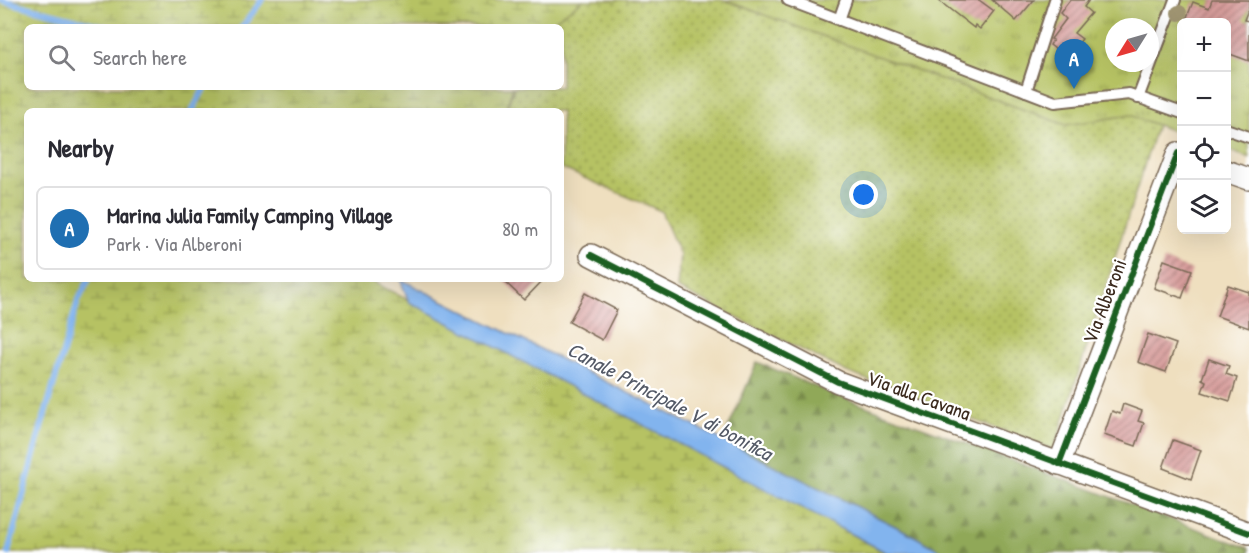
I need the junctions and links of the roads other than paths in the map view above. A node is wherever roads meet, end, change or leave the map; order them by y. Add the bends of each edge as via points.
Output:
1 (788, 0) edge
2 (846, 0) edge
3 (1055, 0) edge
4 (1175, 0) edge
5 (839, 20) junction
6 (1026, 91) junction
7 (1138, 98) junction
8 (1177, 111) edge
9 (1231, 130) edge
10 (1249, 137) edge
11 (1177, 156) edge
12 (1231, 172) edge
13 (1249, 179) edge
14 (591, 255) dead end
15 (1059, 464) junction
16 (1249, 533) edge

1 - 5 lane
2 - 5 lane
3 - 6 lane
4 - 7 lane
5 - 6 lane
6 - 7 lane via 1055,102 1128,94
7 - 8 lane
9 - 10 lane
11 - 15 street, Via Alberoni
12 - 13 street
14 - 15 street, Via alla Cavana via 838,382
15 - 16 street, Via alla Cavana

